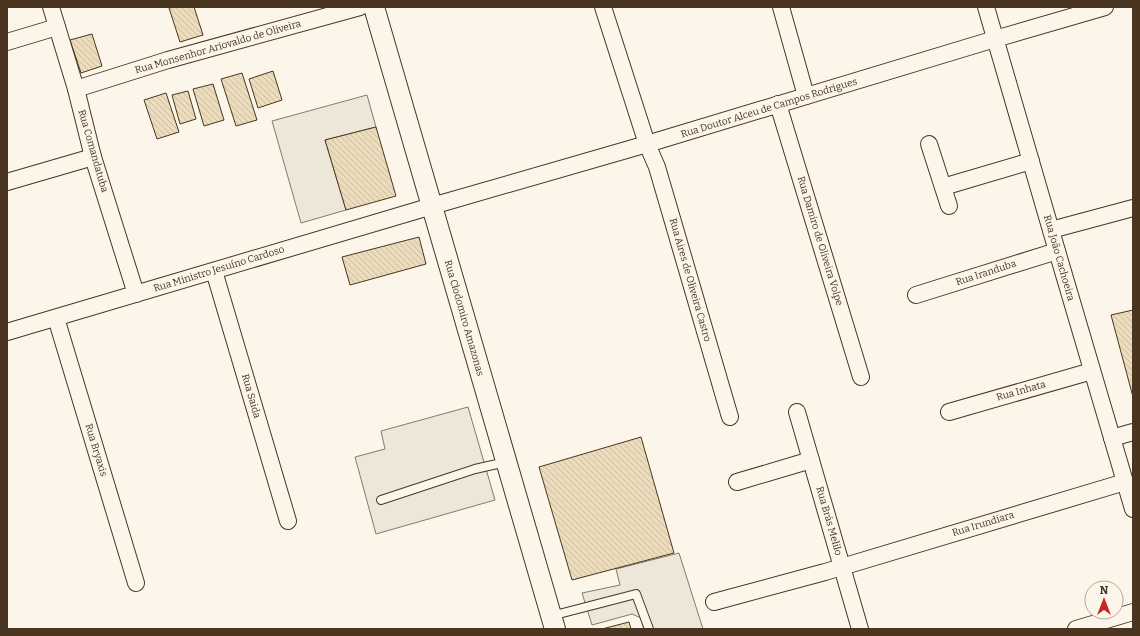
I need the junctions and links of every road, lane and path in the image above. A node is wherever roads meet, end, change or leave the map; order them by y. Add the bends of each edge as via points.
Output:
1 (51, 7) edge
2 (360, 7) edge
3 (374, 7) edge
4 (603, 7) edge
5 (780, 7) edge
6 (986, 7) edge
7 (1105, 7) edge
8 (57, 27) junction
9 (995, 39) junction
10 (7, 42) edge
11 (76, 88) junction
12 (806, 96) junction
13 (778, 104) junction
14 (647, 144) junction
15 (930, 144) dead end
16 (93, 157) junction
17 (1031, 161) junction
18 (7, 182) edge
19 (943, 187) junction
20 (432, 206) junction
21 (949, 206) dead end
22 (1133, 208) edge
23 (1051, 230) junction
24 (1057, 251) junction
25 (214, 271) junction
26 (136, 294) junction
27 (916, 295) dead end
28 (56, 318) junction
29 (7, 332) edge
30 (1092, 371) junction
31 (862, 377) dead end
32 (797, 412) dead end
33 (949, 412) dead end
34 (730, 417) dead end
35 (1133, 432) edge
36 (1112, 438) junction
37 (811, 460) junction
38 (506, 462) junction
39 (737, 482) dead end
40 (1125, 482) junction
41 (380, 500) dead end
42 (1133, 509) edge
43 (288, 521) dead end
44 (842, 566) junction
45 (136, 583) dead end
46 (714, 602) dead end
47 (1133, 612) edge
48 (553, 623) edge
49 (649, 629) edge
50 (860, 629) edge
51 (1076, 629) edge

1 - 8 street, Rua Comandatuba
2 - 11 street, Rua Monsenhor Ariovaldo de Oliveira
3 - 20 street, Rua Clodomiro Amazonas
4 - 14 street, Rua Aires de Oliveira Castro
5 - 12 street
6 - 9 street, Rua João Cachoeira
7 - 9 street, Rua Doutor Alceu de Campos Rodrigues
8 - 10 street
8 - 11 street, Rua Comandatuba
9 - 12 street, Rua Doutor Alceu de Campos Rodrigues
9 - 17 street, Rua João Cachoeira
11 - 16 street, Rua Comandatuba
12 - 13 street, Rua Doutor Alceu de Campos Rodrigues
13 - 14 street, Rua Doutor Alceu de Campos Rodrigues
13 - 31 street, Rua Damiro de Oliveira Volpe
14 - 20 street, Rua Doutor Alceu de Campos Rodrigues
14 - 34 street, Rua Aires de Oliveira Castro via 657,167
15 - 19 street
16 - 18 street
16 - 26 street, Rua Comandatuba
17 - 19 street
17 - 23 street, Rua João Cachoeira
19 - 21 street
20 - 25 street, Rua Ministro Jesuíno Cardoso
20 - 38 street, Rua Clodomiro Amazonas
22 - 23 street
23 - 24 street, Rua João Cachoeira
24 - 27 street, Rua Iranduba
24 - 30 street, Rua João Cachoeira
25 - 26 street, Rua Ministro Jesuíno Cardoso
25 - 43 street, Rua Saida
26 - 28 street, Rua Ministro Jesuíno Cardoso
28 - 29 street, Rua Ministro Jesuíno Cardoso
28 - 45 street, Rua Bryaxis
30 - 33 street, Rua Inhata
30 - 36 street, Rua João Cachoeira
32 - 37 street, Rua Brás Melilo
35 - 36 street
36 - 40 street, Rua João Cachoeira
37 - 39 street
37 - 44 street, Rua Brás Melilo
38 - 41 lane via 475,469
38 - 48 street, Rua Clodomiro Amazonas
40 - 42 street, Rua João Cachoeira
40 - 44 street, Rua Irundiara
44 - 46 street, Rua Irundiara
44 - 50 street, Rua Brás Melilo
47 - 51 street
48 - 49 lane via 636,594

